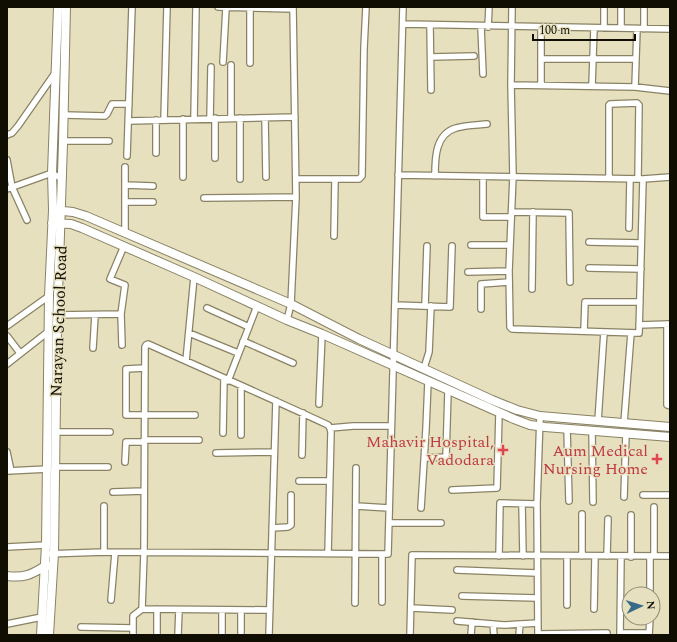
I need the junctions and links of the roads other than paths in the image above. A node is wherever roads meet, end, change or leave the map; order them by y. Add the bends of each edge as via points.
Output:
1 (58, 7) edge
2 (66, 7) edge
3 (132, 7) edge
4 (167, 7) edge
5 (196, 7) edge
6 (218, 7) edge
7 (366, 7) edge
8 (403, 7) edge
9 (489, 7) edge
10 (512, 7) edge
11 (604, 7) edge
12 (621, 7) edge
13 (644, 7) edge
14 (226, 8) edge
15 (250, 8) junction
16 (293, 8) edge
17 (403, 24) junction
18 (430, 25) junction
19 (511, 26) junction
20 (481, 27) junction
21 (488, 27) junction
22 (541, 27) junction
23 (594, 28) junction
24 (604, 28) junction
25 (621, 28) junction
26 (637, 28) junction
27 (644, 29) junction
28 (670, 29) edge
29 (474, 56) dead end
30 (431, 57) junction
31 (541, 59) junction
32 (593, 59) junction
33 (636, 59) junction
34 (223, 62) dead end
35 (250, 63) dead end
36 (231, 65) dead end
37 (211, 67) dead end
38 (57, 71) junction
39 (483, 74) dead end
40 (511, 85) junction
41 (541, 85) junction
42 (592, 86) junction
43 (635, 87) junction
44 (431, 90) dead end
45 (670, 91) edge
46 (129, 104) junction
47 (64, 115) junction
48 (295, 117) junction
49 (231, 118) junction
50 (240, 118) junction
51 (265, 118) junction
52 (194, 119) junction
53 (213, 119) junction
54 (156, 120) junction
55 (164, 120) junction
56 (183, 120) junction
57 (129, 121) junction
58 (487, 124) dead end
59 (7, 135) edge
60 (63, 141) junction
61 (109, 141) dead end
62 (156, 153) dead end
63 (127, 156) dead end
64 (215, 158) dead end
65 (7, 160) edge
66 (126, 167) dead end
67 (52, 173) junction
68 (398, 175) junction
69 (435, 176) junction
70 (513, 176) junction
71 (183, 177) dead end
72 (266, 177) dead end
73 (482, 177) junction
74 (670, 177) edge
75 (609, 178) junction
76 (62, 179) junction
77 (240, 179) dead end
78 (296, 179) junction
79 (335, 179) junction
80 (630, 179) junction
81 (641, 179) junction
82 (125, 185) junction
83 (153, 186) dead end
84 (9, 188) edge
85 (296, 197) junction
86 (204, 198) dead end
87 (125, 202) junction
88 (153, 202) dead end
89 (52, 210) junction
90 (61, 210) junction
91 (532, 212) junction
92 (511, 215) junction
93 (27, 220) dead end
94 (52, 223) junction
95 (61, 223) junction
96 (629, 228) dead end
97 (125, 233) junction
98 (334, 236) dead end
99 (589, 242) dead end
100 (641, 243) junction
101 (510, 244) junction
102 (471, 245) dead end
103 (124, 246) junction
104 (427, 246) dead end
105 (452, 246) dead end
106 (589, 268) dead end
107 (640, 269) junction
108 (509, 271) junction
109 (468, 272) dead end
110 (194, 277) junction
111 (509, 282) junction
112 (570, 282) dead end
113 (532, 289) dead end
114 (49, 296) junction
115 (640, 302) junction
116 (291, 304) junction
117 (395, 305) junction
118 (257, 306) junction
119 (425, 306) junction
120 (431, 306) junction
121 (207, 308) dead end
122 (481, 309) dead end
123 (95, 314) junction
124 (121, 314) junction
125 (57, 315) junction
126 (287, 320) junction
127 (669, 324) edge
128 (639, 325) junction
129 (7, 326) edge
130 (249, 326) junction
131 (49, 331) junction
132 (584, 331) junction
133 (604, 332) junction
134 (188, 333) junction
135 (631, 333) junction
136 (322, 334) junction
137 (7, 336) edge
138 (243, 341) junction
139 (122, 345) dead end
140 (93, 348) dead end
141 (238, 353) junction
142 (20, 354) junction
143 (394, 354) junction
144 (186, 361) junction
145 (293, 363) dead end
146 (7, 364) edge
147 (393, 365) junction
148 (145, 368) junction
149 (424, 368) junction
150 (226, 380) junction
151 (428, 382) junction
152 (241, 386) junction
153 (448, 391) junction
154 (276, 400) junction
155 (319, 404) dead end
156 (670, 406) edge
157 (303, 413) junction
158 (499, 413) junction
159 (195, 414) dead end
160 (144, 415) junction
161 (540, 416) junction
162 (598, 421) junction
163 (624, 423) junction
164 (392, 426) junction
165 (540, 426) junction
166 (670, 427) edge
167 (330, 428) junction
168 (567, 429) junction
169 (592, 431) junction
170 (55, 432) junction
171 (110, 432) dead end
172 (223, 433) dead end
173 (626, 433) junction
174 (241, 435) dead end
175 (670, 437) edge
176 (199, 440) dead end
177 (144, 441) junction
178 (7, 452) edge
179 (274, 452) junction
180 (216, 453) dead end
181 (302, 455) dead end
182 (425, 458) junction
183 (125, 462) dead end
184 (108, 466) dead end
185 (51, 468) junction
186 (356, 468) dead end
187 (9, 471) edge
188 (300, 481) dead end
189 (330, 481) junction
190 (452, 490) dead end
191 (144, 491) junction
192 (113, 492) dead end
193 (291, 495) dead end
194 (643, 495) dead end
195 (670, 495) edge
196 (624, 498) dead end
197 (569, 501) dead end
198 (593, 502) dead end
199 (522, 504) junction
200 (537, 504) junction
201 (104, 506) dead end
202 (356, 506) junction
203 (654, 507) dead end
204 (389, 508) junction
205 (421, 508) dead end
206 (582, 514) dead end
207 (631, 515) dead end
208 (608, 519) dead end
209 (389, 523) junction
210 (441, 523) dead end
211 (272, 528) junction
212 (46, 545) junction
213 (7, 547) edge
214 (104, 552) junction
215 (50, 553) junction
216 (115, 553) junction
217 (144, 553) junction
218 (272, 554) junction
219 (328, 554) junction
220 (355, 555) junction
221 (382, 555) junction
222 (499, 556) junction
223 (523, 556) junction
224 (537, 556) junction
225 (567, 556) junction
226 (582, 556) junction
227 (594, 556) junction
228 (607, 556) junction
229 (621, 556) junction
230 (631, 556) junction
231 (670, 556) edge
232 (652, 557) junction
233 (49, 566) junction
234 (457, 570) dead end
235 (7, 572) edge
236 (34, 573) junction
237 (537, 573) junction
238 (7, 576) edge
239 (650, 586) edge
240 (462, 596) dead end
241 (538, 598) junction
242 (112, 600) dead end
243 (382, 602) dead end
244 (355, 603) dead end
245 (567, 605) dead end
246 (411, 608) junction
247 (142, 609) junction
248 (157, 609) junction
249 (594, 609) dead end
250 (179, 610) junction
251 (222, 610) junction
252 (241, 610) junction
253 (270, 610) junction
254 (452, 610) dead end
255 (42, 617) junction
256 (457, 621) dead end
257 (472, 622) junction
258 (538, 623) junction
259 (7, 624) edge
260 (493, 624) junction
261 (520, 624) junction
262 (81, 628) dead end
263 (133, 628) junction
264 (607, 633) dead end
265 (538, 634) edge
266 (620, 634) edge
267 (650, 634) edge
268 (41, 635) edge
269 (49, 635) edge
270 (133, 635) edge
271 (157, 635) edge
272 (178, 635) edge
273 (222, 635) edge
274 (241, 635) edge
275 (270, 635) edge
276 (410, 635) edge
277 (471, 635) edge
278 (494, 635) edge
279 (520, 635) edge

1 - 38 street
2 - 47 street, Narayan School Road
3 - 46 street
4 - 55 street
5 - 52 street
6 - 14 street
7 - 79 street via 362,176 359,179
8 - 17 street
9 - 21 street
10 - 19 street
11 - 24 street
12 - 25 street
13 - 27 street
14 - 15 street
14 - 34 street
15 - 16 street
15 - 35 street
16 - 48 street
17 - 18 street
17 - 68 street
18 - 20 street
18 - 30 street
19 - 21 street
19 - 22 street
19 - 40 street
20 - 21 street
20 - 39 street
22 - 23 street
22 - 31 street
23 - 24 street
23 - 32 street
24 - 25 street
25 - 26 street
26 - 27 street
26 - 33 street
27 - 28 street
29 - 30 street
30 - 44 street
31 - 32 street
31 - 41 street
32 - 33 street
32 - 42 street
33 - 43 street
36 - 49 street
37 - 53 street
38 - 59 street via 18,126
38 - 67 street
40 - 41 street
40 - 70 street
41 - 42 street
42 - 43 street
43 - 45 street
46 - 47 street via 112,104 105,116
46 - 57 street
47 - 60 street, Narayan School Road
48 - 51 street
48 - 78 street
49 - 50 street
49 - 53 street
50 - 51 street
50 - 77 street
51 - 72 street
52 - 53 street
52 - 56 street
53 - 64 street
54 - 55 street
54 - 57 street
54 - 62 street
55 - 56 street
56 - 71 street
57 - 63 street
58 - 69 street via 458,127 447,133 436,152
60 - 61 street
60 - 76 street, Narayan School Road
65 - 84 street
66 - 82 street
67 - 76 street
67 - 84 street
67 - 89 street
68 - 69 street
68 - 117 street
69 - 73 street
70 - 73 street
70 - 75 street
70 - 92 street
73 - 92 street via 483,217
74 - 81 street
75 - 80 street
75 - 81 street via 609,105 637,103
76 - 90 street, Narayan School Road
78 - 79 street
78 - 85 street
79 - 98 street
80 - 81 street
80 - 96 street
81 - 100 street
82 - 83 street
82 - 87 street
84 - 93 street
85 - 86 street
85 - 116 street
87 - 88 street
87 - 97 street
89 - 90 street
89 - 94 street
90 - 95 street, Narayan School Road
90 - 97 street via 86,216
91 - 92 street
91 - 112 street via 569,213
91 - 113 street
92 - 101 street
94 - 95 street
94 - 114 street
95 - 103 street via 82,228
95 - 125 street, Narayan School Road
97 - 116 street
99 - 100 street
100 - 107 street
101 - 102 street
101 - 108 street
103 - 110 street
103 - 124 street via 110,279 125,285
104 - 119 street
105 - 120 street via 450,307
106 - 107 street
107 - 115 street
108 - 109 street
108 - 111 street
110 - 118 street
110 - 134 street
111 - 122 street via 481,284
111 - 132 street via 509,325 512,329
114 - 129 street
114 - 131 street
115 - 128 street
115 - 132 street via 585,302
116 - 126 street
116 - 143 street
117 - 119 street
117 - 143 street
118 - 126 street
118 - 130 street
119 - 120 street
120 - 149 street via 429,352
121 - 130 street
123 - 124 street
123 - 125 street
123 - 140 street
124 - 139 street
125 - 170 street, Narayan School Road
126 - 136 street
127 - 128 street
127 - 156 street via 667,404
128 - 135 street via 639,333
130 - 138 street
131 - 142 street
131 - 185 street
132 - 133 street
133 - 135 street
133 - 162 street
134 - 141 street
134 - 144 street
135 - 163 street
136 - 147 street
136 - 155 street
137 - 142 street
138 - 141 street
138 - 145 street
141 - 150 street
142 - 146 street
143 - 147 street
143 - 149 street
144 - 148 street via 148,344 145,347
144 - 150 street
147 - 151 street
147 - 164 street
148 - 160 street
148 - 160 street via 126,370 125,414
149 - 161 street via 492,400
150 - 152 street
150 - 172 street
151 - 153 street
151 - 182 street
152 - 154 street
152 - 174 street
153 - 158 street
153 - 182 street via 446,457
154 - 157 street
154 - 179 street
157 - 167 street
157 - 181 street
158 - 165 street via 530,425
158 - 190 street via 497,488
159 - 160 street
160 - 177 street
161 - 162 street
161 - 165 street
162 - 163 street
163 - 166 street
164 - 167 street
164 - 204 street
165 - 168 street
165 - 200 street
167 - 189 street
168 - 169 street
168 - 197 street
169 - 173 street
169 - 198 street
170 - 171 street
170 - 185 street, Narayan School Road
173 - 175 street
173 - 196 street
176 - 177 street
177 - 183 street via 126,442
177 - 191 street
178 - 187 street
179 - 180 street
179 - 211 street
182 - 205 street
184 - 185 street
185 - 187 street
185 - 212 street
185 - 215 street, Narayan School Road
186 - 202 street
188 - 189 street
189 - 219 street
191 - 192 street
191 - 217 street
193 - 211 street via 291,525
194 - 195 street
199 - 200 street
199 - 222 street via 500,503
199 - 223 street
200 - 224 street
201 - 214 street
202 - 204 street
202 - 220 street
203 - 232 street
204 - 209 street
206 - 226 street
207 - 230 street
208 - 228 street
209 - 210 street
209 - 221 street via 388,554
211 - 218 street
212 - 213 street
212 - 215 street
214 - 215 street
214 - 216 street
215 - 233 street, Narayan School Road
216 - 217 street
216 - 242 street
217 - 218 street
217 - 247 street
218 - 219 street
218 - 253 street
219 - 220 street
220 - 221 street
220 - 244 street
221 - 243 street
222 - 223 street
222 - 246 street via 412,555
223 - 224 street
224 - 225 street
224 - 237 street
225 - 226 street
225 - 245 street
226 - 227 street
227 - 228 street
227 - 249 street
228 - 229 street
229 - 230 street
229 - 266 street
230 - 232 street
231 - 232 street
232 - 239 street
233 - 236 street
233 - 255 street
233 - 269 street, Narayan School Road
234 - 237 street
235 - 236 street
236 - 238 street via 20,578
237 - 241 street
240 - 241 street
241 - 258 street
246 - 254 street
246 - 276 street
247 - 248 street
247 - 263 street via 133,616
248 - 250 street
248 - 271 street
250 - 251 street
250 - 272 street
251 - 252 street
251 - 273 street
252 - 253 street
252 - 274 street
253 - 275 street
255 - 259 street
255 - 268 street
256 - 257 street
257 - 260 street
257 - 277 street
258 - 261 street
258 - 265 street
260 - 261 street
260 - 278 street
261 - 279 street
262 - 263 street
263 - 270 street
264 - 265 street
266 - 267 street

